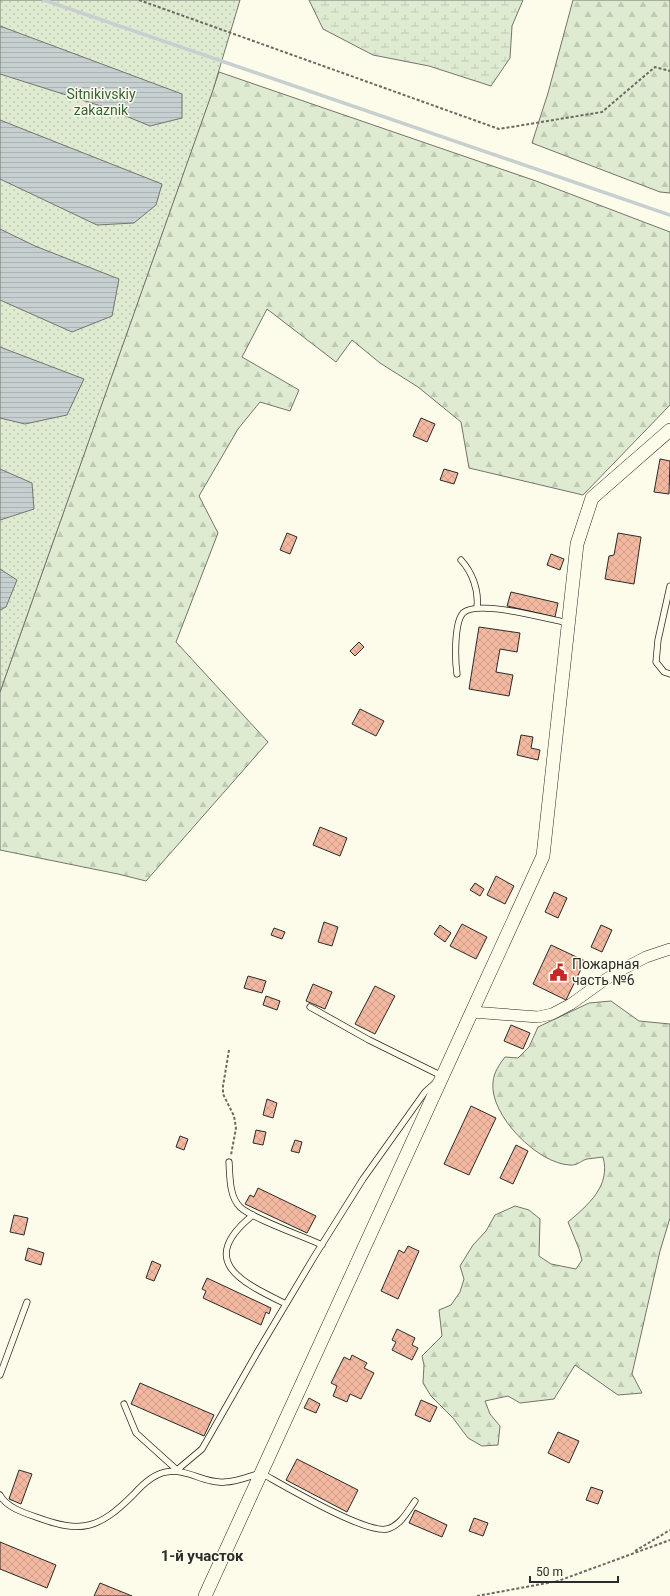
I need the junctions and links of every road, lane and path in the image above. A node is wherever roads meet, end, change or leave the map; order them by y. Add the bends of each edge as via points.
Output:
1 (139, 0) edge
2 (670, 71) edge
3 (670, 430) edge
4 (461, 560) dead end
5 (670, 586) edge
6 (477, 607) junction
7 (568, 623) junction
8 (457, 674) dead end
9 (670, 674) edge
10 (670, 949) edge
11 (310, 1007) dead end
12 (472, 1012) junction
13 (229, 1050) dead end
14 (443, 1075) junction
15 (229, 1162) joint
16 (253, 1215) junction
17 (322, 1245) junction
18 (27, 1302) dead end
19 (286, 1304) junction
20 (0, 1375) edge
21 (124, 1404) dead end
22 (177, 1470) junction
23 (261, 1473) junction
24 (0, 1495) edge
25 (415, 1501) dead end
26 (670, 1530) edge
27 (670, 1540) edge
28 (632, 1553) junction
29 (205, 1596) edge
30 (477, 1596) edge

1 - 2 path via 499,129 602,112 655,67
3 - 7 street via 592,498 577,544
4 - 6 lane via 467,567 476,589
5 - 9 lane via 658,640 656,662 664,672
6 - 7 lane
6 - 8 lane via 462,614 460,620 456,645
7 - 12 street via 543,856
10 - 12 street via 646,957 552,1014 538,1017
11 - 14 lane via 375,1044
12 - 14 street
13 - 15 path via 223,1094 234,1116 236,1128
14 - 17 lane via 425,1092 363,1180
14 - 23 street
15 - 16 lane via 233,1195 240,1207
16 - 17 lane
16 - 19 lane via 240,1226 230,1240 225,1256 230,1268 240,1279
17 - 19 lane
18 - 20 lane
19 - 22 lane via 202,1450
21 - 22 lane via 136,1433
22 - 23 lane via 206,1480 225,1483
22 - 24 lane via 164,1472 150,1480 107,1517 89,1525 64,1527 25,1513 2,1500
23 - 25 lane via 334,1512 379,1529 388,1529 401,1521
23 - 29 street
26 - 28 path
27 - 28 path
28 - 30 path via 558,1580

